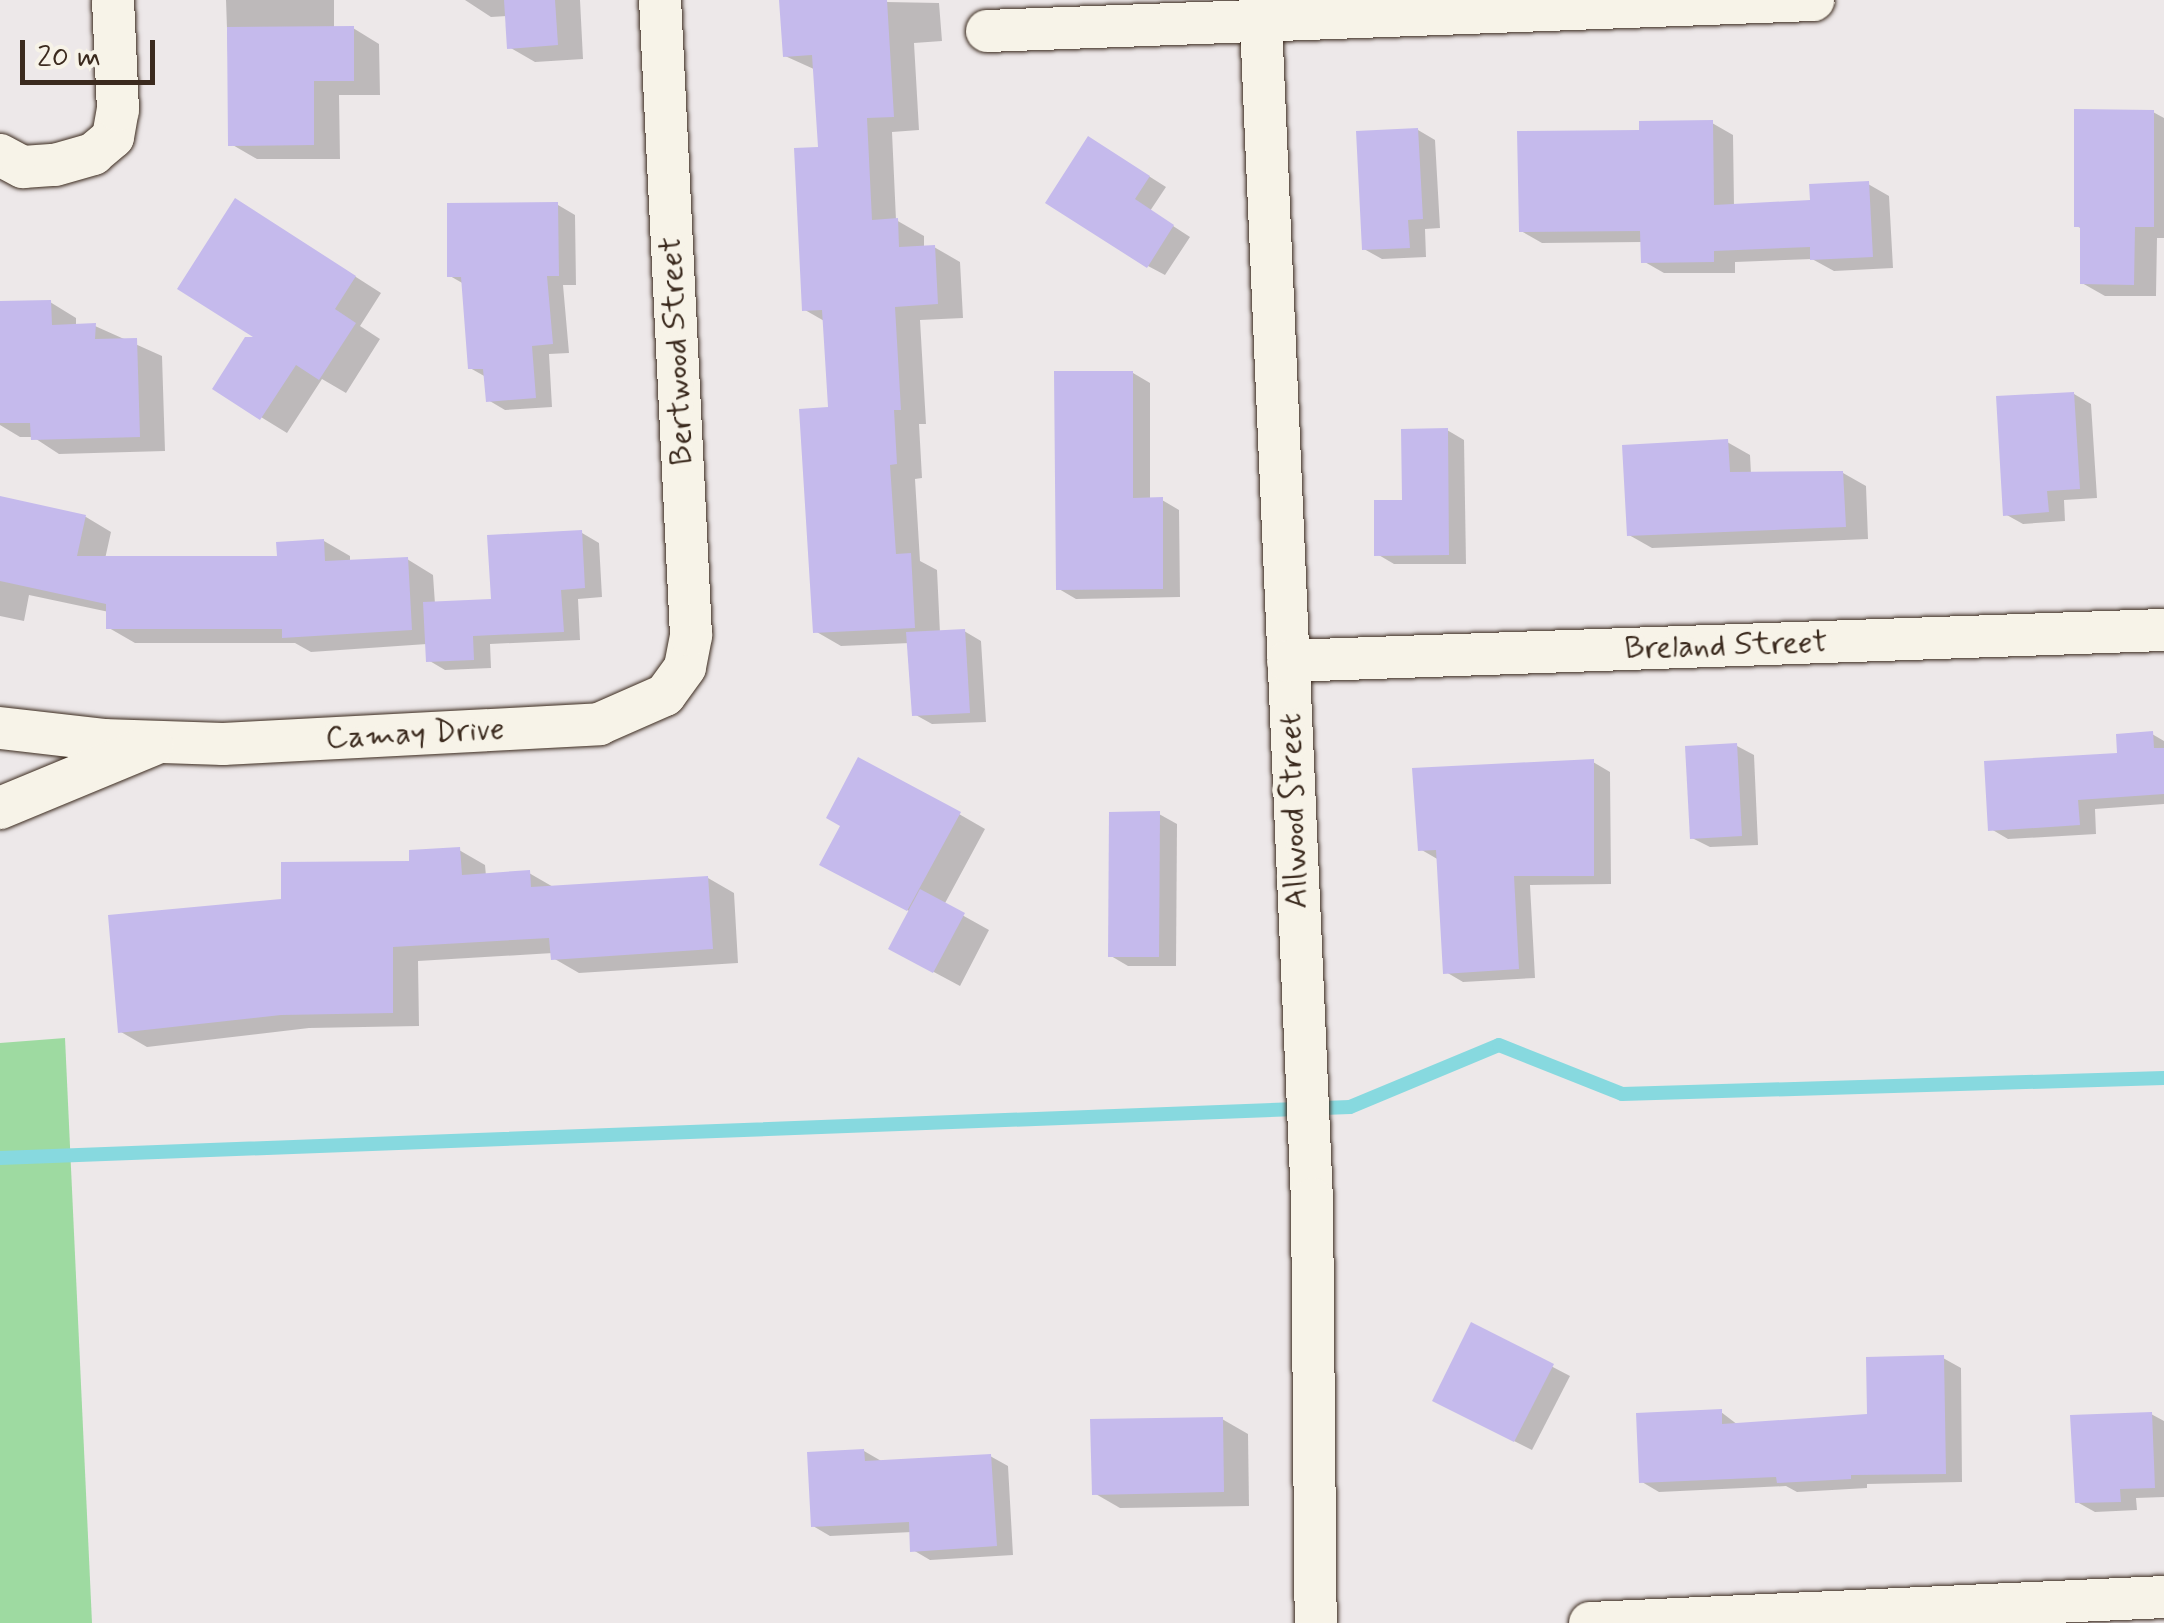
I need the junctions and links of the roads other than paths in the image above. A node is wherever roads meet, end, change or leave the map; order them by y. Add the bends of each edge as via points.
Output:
1 (113, 0) edge
2 (660, 0) edge
3 (1812, 0) edge
4 (1261, 10) edge
5 (987, 31) dead end
6 (0, 155) edge
7 (2164, 630) edge
8 (1288, 661) junction
9 (665, 695) joint
10 (0, 728) edge
11 (158, 742) junction
12 (0, 808) edge
13 (2164, 1597) edge
14 (1316, 1623) edge
15 (1590, 1623) edge

1 - 6 street via 113,137 93,154 55,166 23,166
2 - 9 street, Bertwood Street via 691,634 684,667
3 - 4 street
4 - 5 street
4 - 8 street, Allwood Street
7 - 8 street, Breland Street
8 - 14 street, Allwood Street via 1312,1199
9 - 11 street, Camay Drive via 599,724
10 - 11 street, Camay Drive
11 - 12 street, Camay Drive
13 - 15 street

